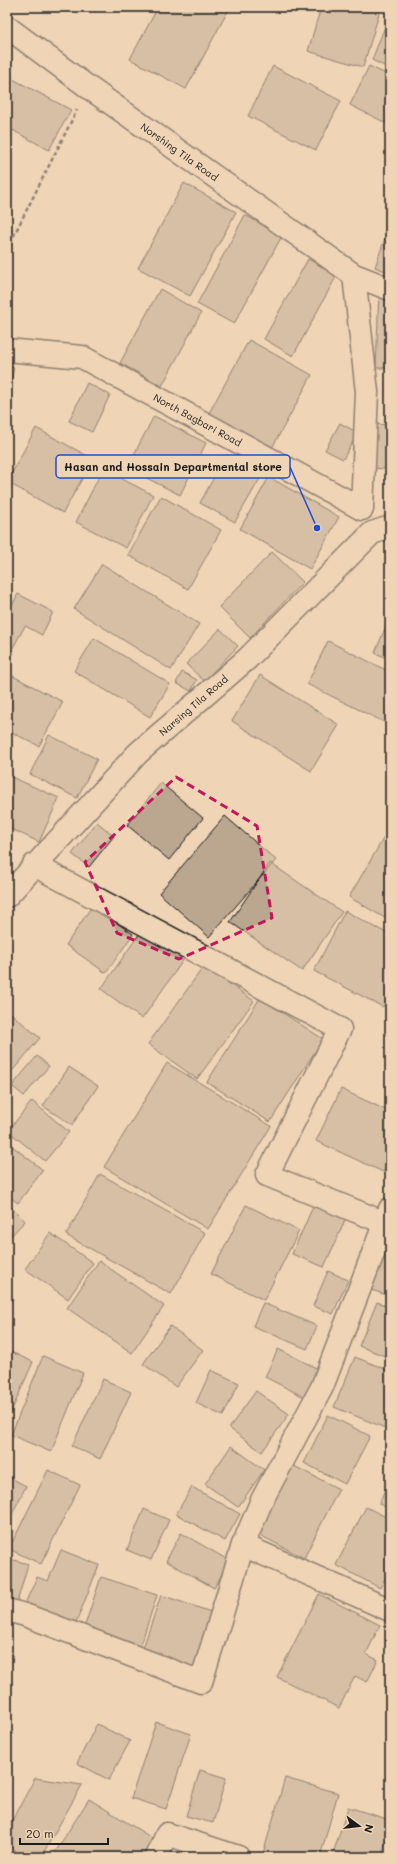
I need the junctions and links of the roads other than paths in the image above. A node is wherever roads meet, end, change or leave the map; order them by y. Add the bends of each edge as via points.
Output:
1 (7, 27) edge
2 (354, 275) junction
3 (390, 289) edge
4 (7, 350) edge
5 (362, 509) junction
6 (381, 530) edge
7 (34, 865) junction
8 (7, 896) edge
9 (388, 1219) edge
10 (243, 1545) junction
11 (7, 1610) edge
12 (390, 1610) edge
13 (157, 1857) edge
14 (238, 1857) edge

1 - 2 street, Norshing Tila Road
2 - 3 street, Norshing Tila Road
2 - 5 street via 367,392
4 - 5 street, North Bagbari Road via 82,357
5 - 6 street
6 - 7 street, Narsing Tila Road via 247,659 138,753
7 - 8 street, Narsing Tila Road
7 - 9 street via 340,1029 267,1175
9 - 10 street via 322,1387 262,1500
10 - 11 street via 201,1682
10 - 12 street
13 - 14 street via 167,1834

